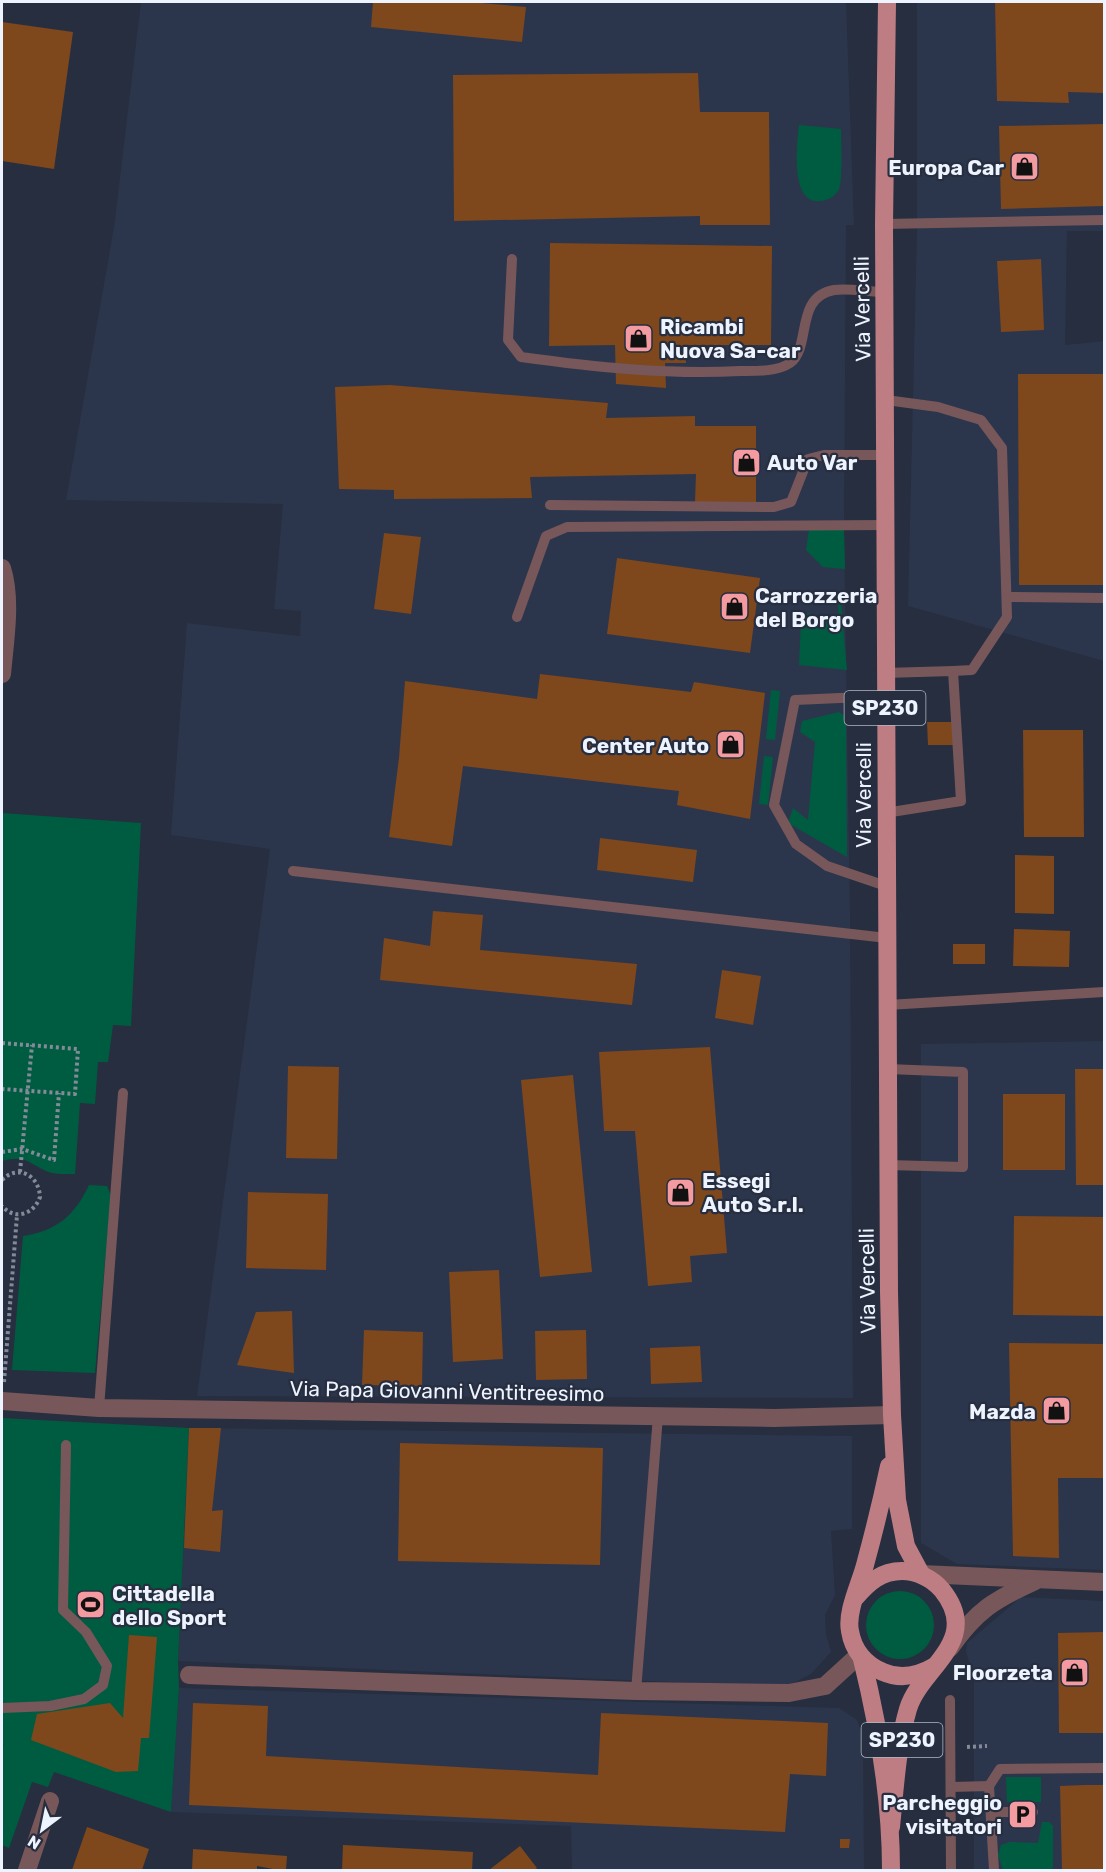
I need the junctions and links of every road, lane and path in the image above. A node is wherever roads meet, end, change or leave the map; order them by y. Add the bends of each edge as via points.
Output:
1 (887, 2) edge
2 (1104, 220) edge
3 (884, 224) junction
4 (512, 259) dead end
5 (884, 292) junction
6 (886, 400) junction
7 (885, 454) junction
8 (550, 505) dead end
9 (886, 525) junction
10 (2, 568) edge
11 (1006, 597) junction
12 (1104, 598) edge
13 (517, 618) dead end
14 (953, 670) junction
15 (885, 673) junction
16 (2, 674) edge
17 (885, 696) junction
18 (885, 813) junction
19 (293, 871) dead end
20 (886, 886) junction
21 (886, 938) junction
22 (1104, 992) edge
23 (887, 1005) junction
24 (2, 1043) edge
25 (32, 1045) junction
26 (888, 1070) junction
27 (2, 1089) edge
28 (27, 1091) junction
29 (59, 1093) junction
30 (123, 1093) dead end
31 (22, 1149) junction
32 (2, 1152) edge
33 (888, 1165) junction
34 (20, 1172) junction
35 (2, 1180) edge
36 (2, 1206) edge
37 (17, 1215) junction
38 (2, 1401) edge
39 (99, 1408) junction
40 (892, 1415) junction
41 (658, 1416) junction
42 (893, 1443) junction
43 (66, 1445) dead end
44 (921, 1574) junction
45 (1039, 1578) junction
46 (1104, 1582) edge
47 (856, 1598) junction
48 (861, 1657) junction
49 (943, 1657) junction
50 (189, 1675) dead end
51 (636, 1691) junction
52 (950, 1700) dead end
53 (2, 1708) edge
54 (1104, 1768) edge
55 (989, 1786) junction
56 (951, 1787) junction
57 (50, 1801) dead end
58 (991, 1812) junction
59 (1033, 1812) dead end
60 (891, 1827) junction
61 (27, 1870) edge
62 (891, 1870) edge
63 (951, 1870) edge
64 (994, 1870) edge

1 - 3 main road, Via Vercelli / SP230
2 - 3 lane
3 - 5 main road, Via Vercelli / SP230
4 - 5 lane via 508,340 521,357 588,366 692,374 767,370 789,364 798,355 809,310 819,296 834,290
5 - 6 main road, Via Vercelli / SP230
6 - 7 main road, Via Vercelli / SP230
6 - 11 lane via 938,407 981,420 1002,448
7 - 8 lane via 808,459 791,502 774,507
7 - 9 main road, Via Vercelli / SP230
9 - 13 lane via 567,527 546,536
9 - 15 main road, Via Vercelli / SP230
10 - 16 street via 6,581 6,637
11 - 12 lane
11 - 14 lane via 1007,617 972,670
14 - 15 lane
14 - 18 lane via 961,801
15 - 17 main road, Via Vercelli / SP230
17 - 18 main road, Via Vercelli / SP230
17 - 20 lane via 795,700 774,805 796,844 827,866
18 - 20 main road, Via Vercelli / SP230
19 - 21 lane
20 - 21 main road, Via Vercelli / SP230
21 - 23 main road, Via Vercelli / SP230
22 - 23 lane
23 - 26 main road, Via Vercelli / SP230
24 - 25 path
25 - 28 path
25 - 29 path via 78,1049 75,1095
26 - 33 main road, Via Vercelli / SP230
26 - 33 lane via 963,1072 963,1167
27 - 28 path
28 - 29 path
28 - 31 path
29 - 31 path via 54,1160
30 - 39 lane
31 - 32 path
31 - 34 path
33 - 40 main road, Via Vercelli / SP230
34 - 35 path
34 - 37 path via 37,1182 40,1197 33,1210
36 - 37 path
37 - 38 path
38 - 39 street, Via Papa Giovanni Ventitreesimo
39 - 41 street, Via Papa Giovanni Ventitreesimo
40 - 41 street, Via Papa Giovanni Ventitreesimo
40 - 42 main road, Via Vercelli / SP230
41 - 51 lane
42 - 44 main road, Via Vercelli / SP230 via 897,1500 906,1546
42 - 47 main road, Via Vercelli / SP230
43 - 53 lane via 63,1610 86,1632 107,1666 103,1685 84,1699 50,1707
44 - 45 street
44 - 47 main road via 884,1574 868,1583
44 - 49 main road, Via Vercelli / SP230 via 936,1583 948,1598 954,1615 955,1633
45 - 46 street
45 - 49 street via 990,1603
47 - 48 main road, Via Vercelli / SP230 via 849,1629
48 - 49 main road via 875,1670 908,1677 924,1672
48 - 51 street via 825,1686 789,1692
48 - 60 main road, Via Vercelli / SP230 via 881,1747
49 - 60 main road, Via Vercelli / SP230 via 908,1708
50 - 51 street
52 - 56 lane
54 - 55 lane via 1000,1769
55 - 56 lane
55 - 58 lane
56 - 63 lane
57 - 61 street
58 - 59 lane
58 - 64 lane
60 - 62 main road, Via Vercelli / SP230

